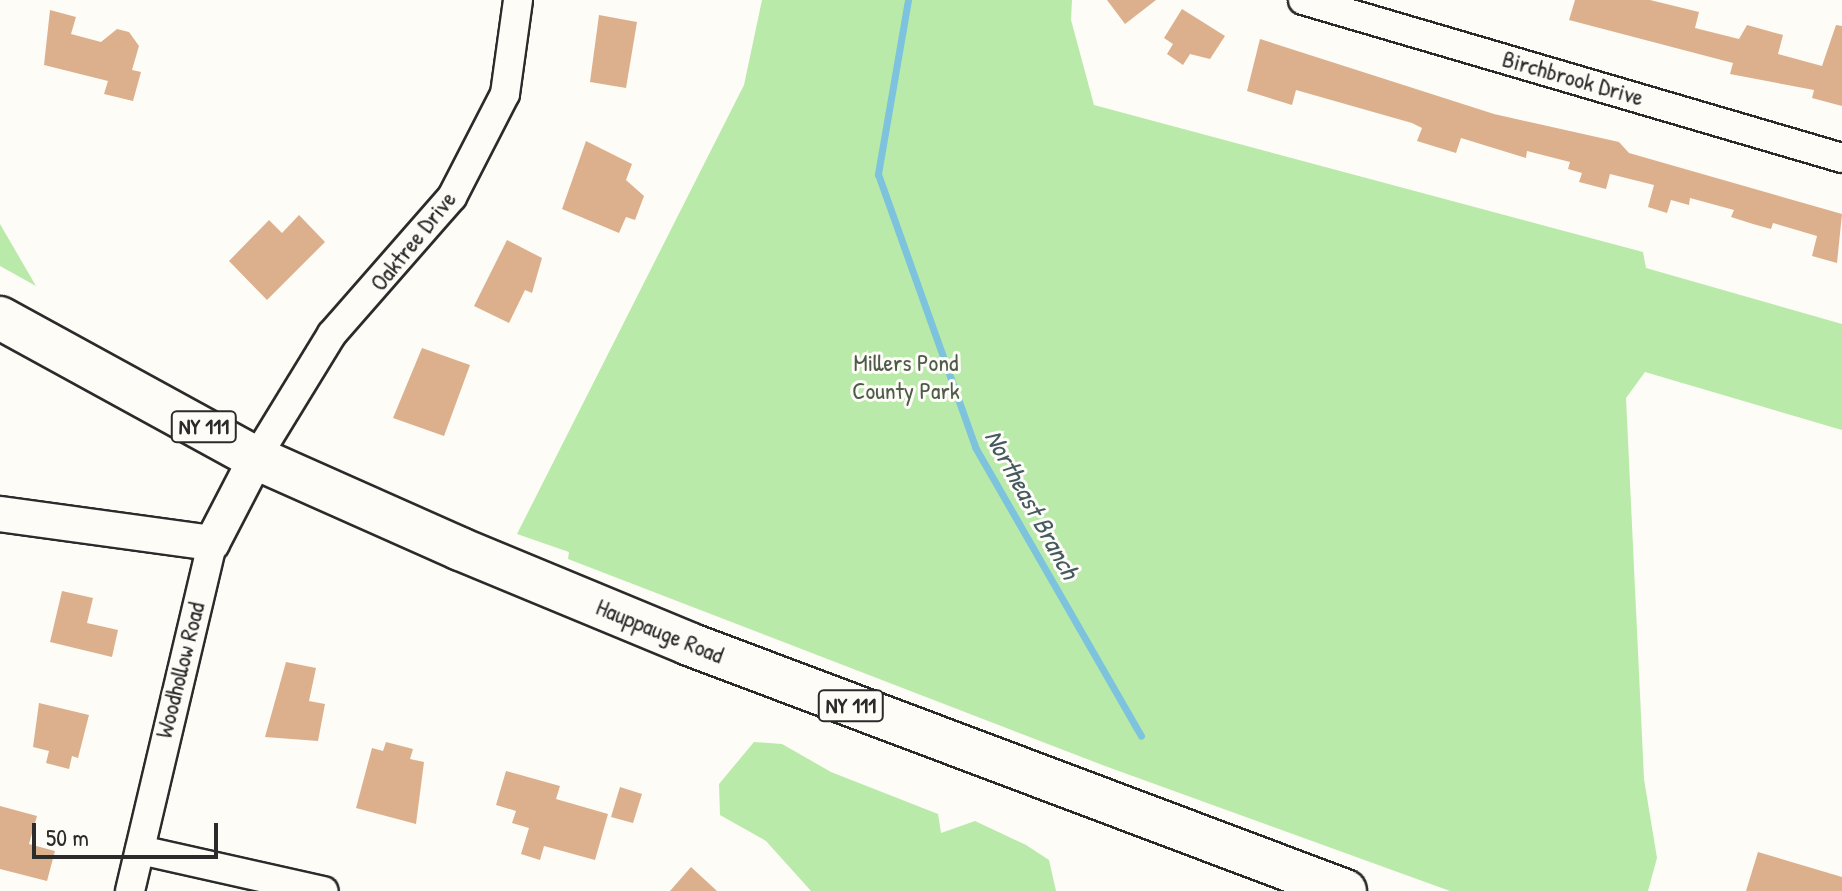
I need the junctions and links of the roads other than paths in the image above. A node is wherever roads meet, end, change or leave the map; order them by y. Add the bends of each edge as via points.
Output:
1 (518, 0) edge
2 (1303, 0) edge
3 (1842, 158) edge
4 (0, 318) edge
5 (256, 458) junction
6 (0, 514) edge
7 (212, 543) junction
8 (140, 850) junction
9 (130, 891) edge
10 (323, 891) edge
11 (1345, 891) edge

1 - 5 street, Oaktree Drive via 505,94 452,197 332,334
2 - 3 street, Birchbrook Drive
4 - 5 main road, Hauppauge Road / NY 111
5 - 7 street, Woodhollow Road
5 - 11 main road, Hauppauge Road / NY 111 via 689,644
6 - 7 street
7 - 8 street, Woodhollow Road
8 - 9 street, Woodhollow Road
8 - 10 street

